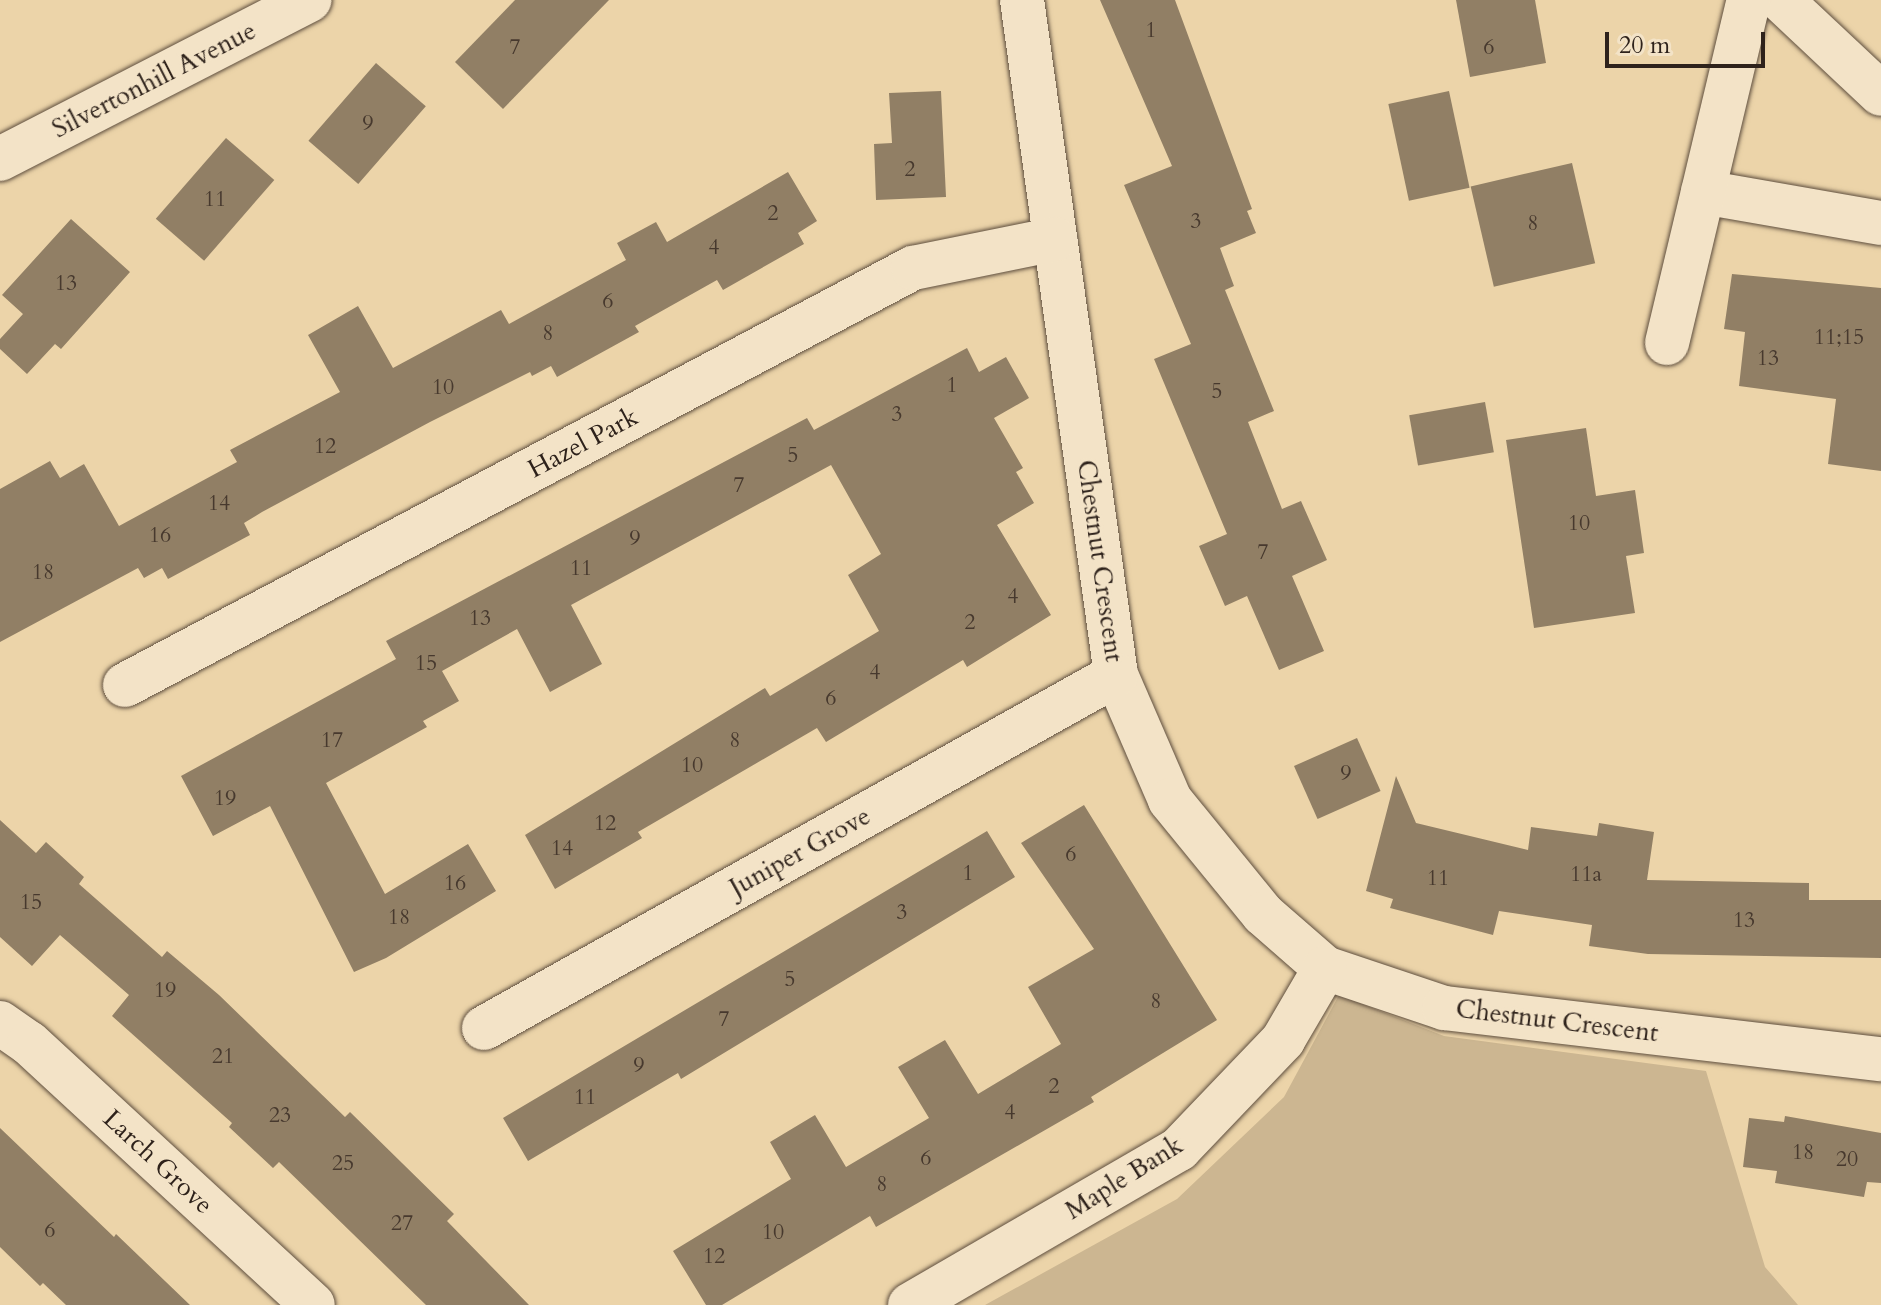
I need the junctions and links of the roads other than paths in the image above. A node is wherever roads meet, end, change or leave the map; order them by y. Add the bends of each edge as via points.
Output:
1 (309, 0) edge
2 (1022, 0) edge
3 (1749, 0) edge
4 (1781, 0) edge
5 (1881, 94) edge
6 (0, 159) edge
7 (1703, 192) junction
8 (1881, 223) edge
9 (1055, 239) junction
10 (1667, 343) dead end
11 (1116, 675) junction
12 (125, 685) dead end
13 (1325, 968) junction
14 (0, 1023) edge
15 (484, 1028) dead end
16 (1881, 1059) edge
17 (313, 1305) edge
18 (910, 1305) edge

1 - 6 street, Silvertonhill Avenue
2 - 9 street, Chestnut Crescent
3 - 7 street
4 - 5 street
7 - 8 street
7 - 10 street
9 - 11 street, Chestnut Crescent
9 - 12 street, Hazel Park via 913,268
11 - 13 street, Chestnut Crescent via 1170,800 1263,914
11 - 15 street, Juniper Grove
13 - 16 street, Chestnut Crescent via 1444,1008
13 - 18 street, Maple Bank via 1283,1040 1179,1149
14 - 17 street, Larch Grove

